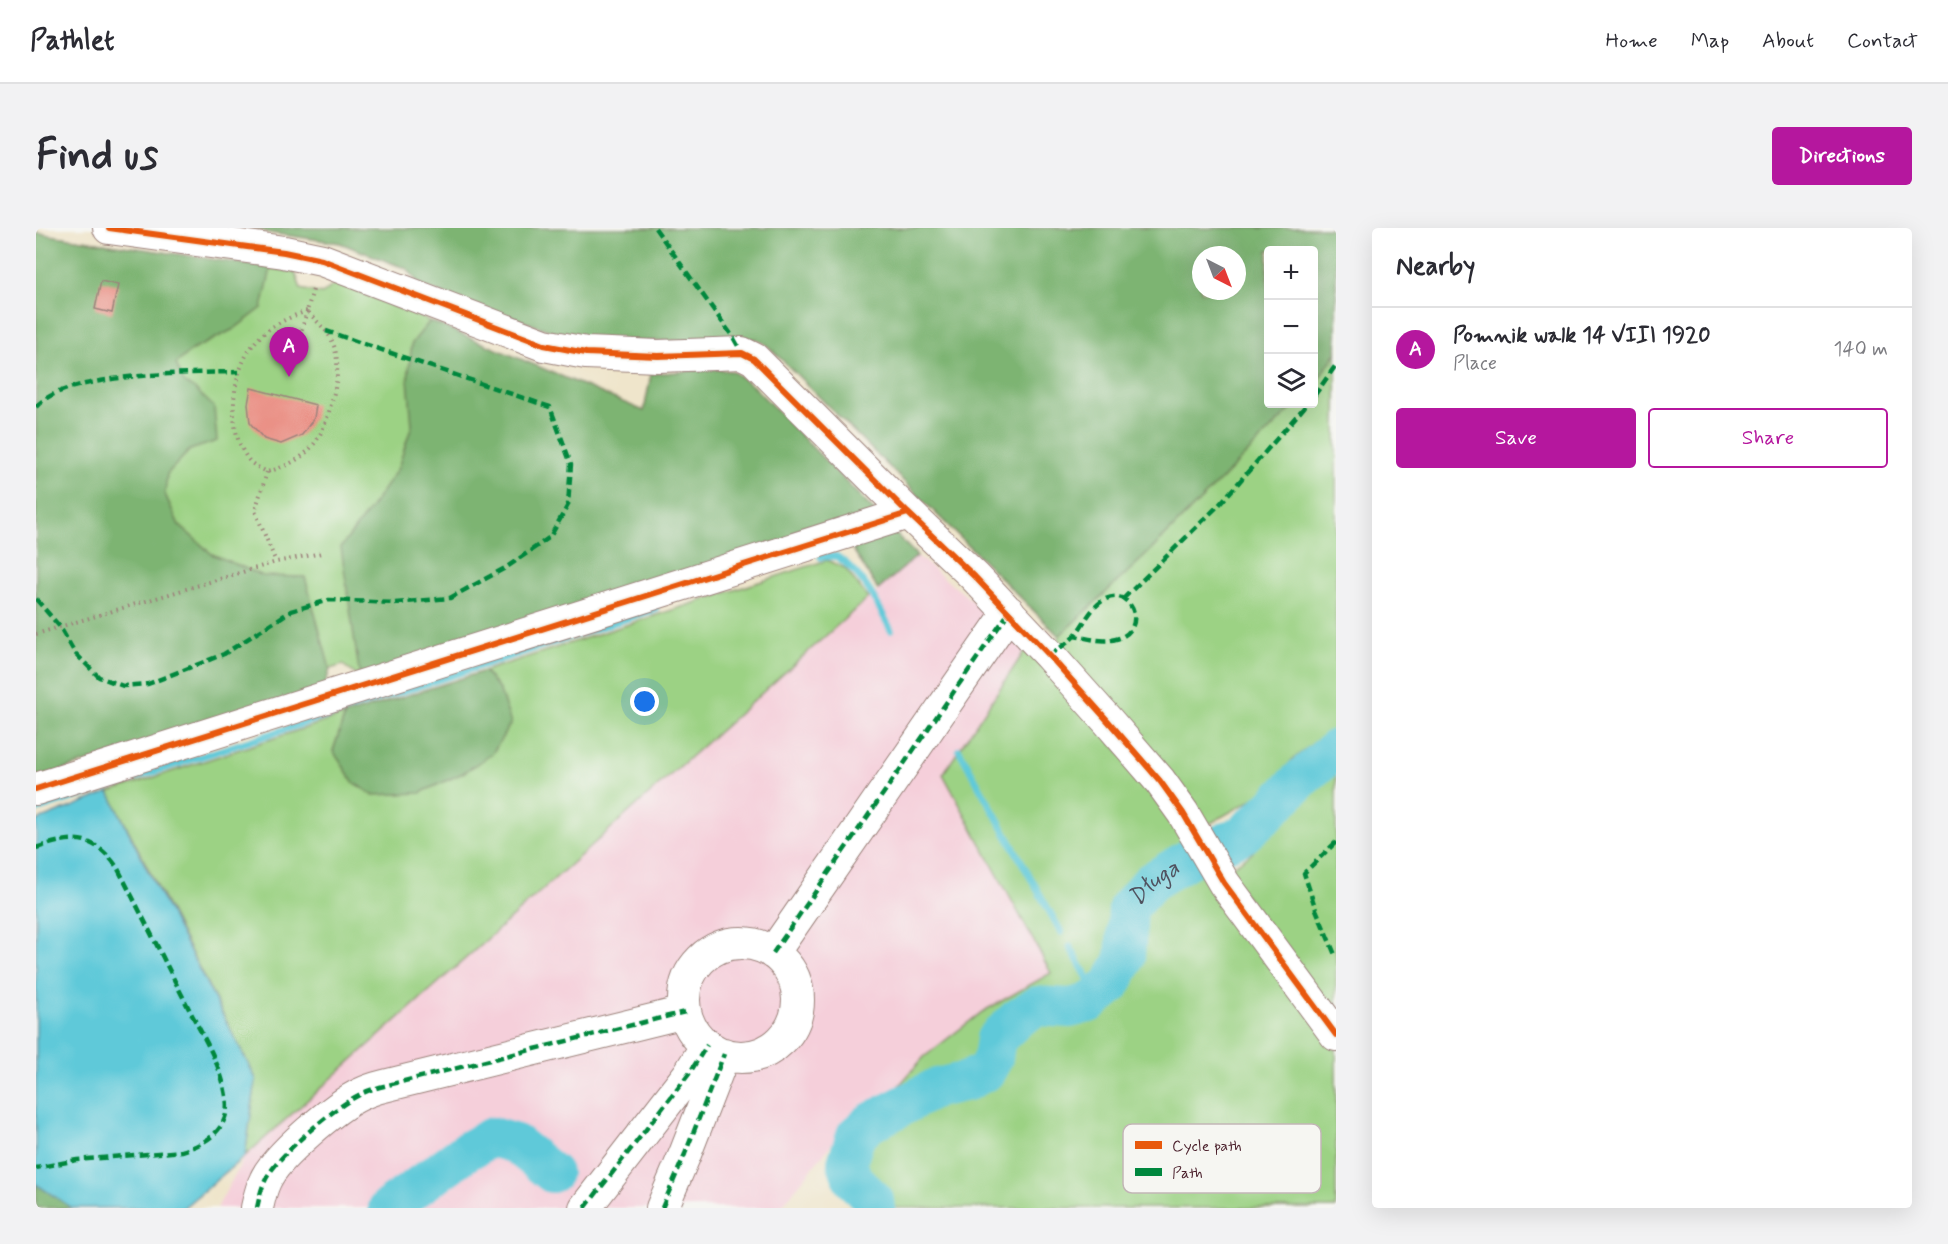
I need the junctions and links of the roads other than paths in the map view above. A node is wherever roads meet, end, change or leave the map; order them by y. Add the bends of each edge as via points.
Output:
1 (109, 228) edge
2 (908, 513) junction
3 (1009, 612) junction
4 (36, 789) edge
5 (773, 953) junction
6 (686, 1012) junction
7 (1336, 1035) edge
8 (716, 1050) junction
9 (257, 1208) edge
10 (585, 1208) edge
11 (662, 1208) edge

1 - 2 street via 322,260 544,345 586,353 658,356 742,353 761,365
2 - 3 street
2 - 4 street
3 - 5 street
3 - 7 street via 1160,781 1224,882
5 - 6 street via 743,942 724,944 707,953 694,966 686,983
5 - 8 street via 790,970 797,988 798,1006 792,1025 766,1051 748,1056
6 - 8 street via 697,1037
6 - 9 street via 361,1094 276,1163 265,1181
8 - 10 street via 689,1074
8 - 11 street via 685,1154

